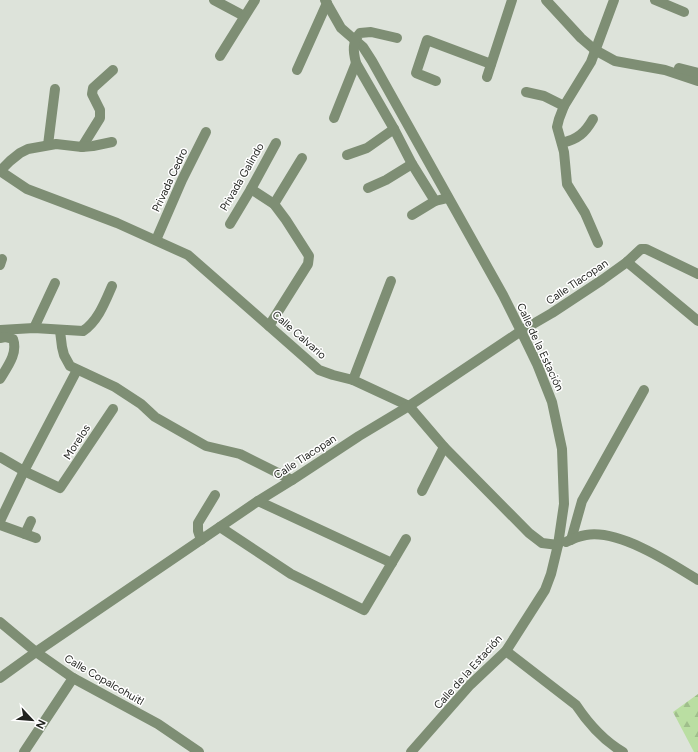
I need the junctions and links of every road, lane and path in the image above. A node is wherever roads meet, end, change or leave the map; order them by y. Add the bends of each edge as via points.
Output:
1 (214, 0) edge
2 (254, 0) edge
3 (512, 0) edge
4 (546, 0) edge
5 (614, 0) edge
6 (655, 0) edge
7 (326, 1) edge
8 (684, 12) dead end
9 (244, 16) junction
10 (397, 38) dead end
11 (355, 39) junction
12 (595, 50) junction
13 (220, 56) dead end
14 (356, 63) junction
15 (491, 64) junction
16 (112, 70) dead end
17 (297, 70) dead end
18 (665, 70) junction
19 (698, 74) edge
20 (487, 77) dead end
21 (436, 81) dead end
22 (698, 81) edge
23 (55, 89) dead end
24 (526, 92) dead end
25 (564, 106) junction
26 (334, 118) dead end
27 (593, 118) dead end
28 (394, 129) junction
29 (206, 132) dead end
30 (112, 142) dead end
31 (276, 143) dead end
32 (562, 143) junction
33 (48, 144) junction
34 (82, 147) junction
35 (347, 155) dead end
36 (302, 158) dead end
37 (412, 164) junction
38 (0, 171) edge
39 (368, 188) dead end
40 (251, 189) junction
41 (448, 198) junction
42 (435, 201) junction
43 (274, 204) junction
44 (412, 215) dead end
45 (230, 224) dead end
46 (156, 240) junction
47 (598, 243) dead end
48 (626, 262) junction
49 (698, 274) edge
50 (391, 281) dead end
51 (55, 283) dead end
52 (112, 286) dead end
53 (698, 321) edge
54 (270, 326) junction
55 (34, 328) junction
56 (0, 330) edge
57 (60, 331) junction
58 (521, 331) junction
59 (0, 338) edge
60 (77, 370) junction
61 (0, 378) edge
62 (353, 380) junction
63 (644, 390) dead end
64 (409, 406) junction
65 (113, 409) dead end
66 (444, 447) junction
67 (0, 457) edge
68 (24, 471) junction
69 (292, 480) junction
70 (422, 491) dead end
71 (215, 495) dead end
72 (258, 501) junction
73 (0, 521) edge
74 (31, 521) dead end
75 (0, 525) edge
76 (220, 527) junction
77 (25, 534) junction
78 (36, 538) dead end
79 (406, 539) dead end
80 (202, 540) junction
81 (571, 540) junction
82 (558, 545) junction
83 (392, 563) junction
84 (698, 580) edge
85 (0, 622) edge
86 (506, 651) junction
87 (36, 652) junction
88 (0, 678) edge
89 (73, 678) junction
90 (24, 752) edge
91 (199, 752) edge
92 (411, 752) edge
93 (623, 752) edge

1 - 9 street
2 - 9 street
3 - 15 street
4 - 12 street
5 - 12 street
6 - 8 street
7 - 11 street, Calle de la Estación via 341,28
7 - 17 street
9 - 13 street
10 - 11 street via 371,32 360,33
11 - 14 street
11 - 41 street, Calle de la Estación via 372,61
12 - 18 street via 615,62
12 - 25 street via 591,62
14 - 26 street
14 - 28 street
15 - 20 street
15 - 21 street via 427,40 416,73
16 - 34 street via 93,88 92,94 100,110 100,118
18 - 19 street via 676,67
18 - 22 street
23 - 33 street
24 - 25 street via 544,96
25 - 32 street via 557,127
27 - 32 street via 582,134
28 - 35 street via 367,148
28 - 37 street
29 - 46 street, Privada Cedro
30 - 34 street
31 - 40 street, Privada Galindo
32 - 47 street via 567,184 585,213
33 - 34 street
33 - 38 street via 20,153
36 - 43 street
37 - 39 street
37 - 42 street
38 - 46 street, Calle Calvario via 27,189
40 - 43 street
40 - 45 street, Privada Galindo
41 - 42 street
41 - 58 street, Calle de la Estación
42 - 44 street
43 - 54 street via 307,251 309,260
46 - 54 street, Calle Calvario via 188,255
48 - 49 street, Calle Tlacopan via 644,249
48 - 53 street
48 - 58 street, Calle Tlacopan
50 - 62 street
51 - 55 street
52 - 57 street via 102,309 89,327 83,331
54 - 62 street, Calle Calvario via 319,370
55 - 56 street
55 - 57 street
57 - 60 street via 64,355 70,366
58 - 64 street, Calle Tlacopan
58 - 82 street, Calle de la Estación via 552,402 562,449 564,504
59 - 61 street via 13,339 16,347
60 - 68 street
60 - 69 street via 115,387 155,417 206,446 240,454
62 - 64 street, Calle Calvario
63 - 81 street via 582,501
64 - 66 street, Calle Calvario
64 - 69 street, Calle Tlacopan
65 - 68 street, Morelos via 60,488
66 - 70 street
66 - 82 street, Calle Calvario via 529,533 542,542
67 - 68 street
68 - 73 street
69 - 72 street, Calle Tlacopan
71 - 80 street via 198,523
72 - 76 street, Calle Tlacopan
72 - 83 street
74 - 77 street
75 - 77 street
76 - 80 street, Calle Tlacopan
76 - 83 street via 291,574 364,610
77 - 78 street
79 - 83 street
80 - 87 street, Calle Tlacopan
81 - 82 street
81 - 84 street via 587,535 608,536 632,543
82 - 86 street, Calle de la Estación via 545,590
85 - 87 street, Calle Copalcohuitl
86 - 92 street, Calle de la Estación via 470,685
86 - 93 street via 576,705 602,736
87 - 88 street, Calle Tlacopan
87 - 89 street, Calle Copalcohuitl
89 - 90 street
89 - 91 street, Calle Copalcohuitl via 158,724

